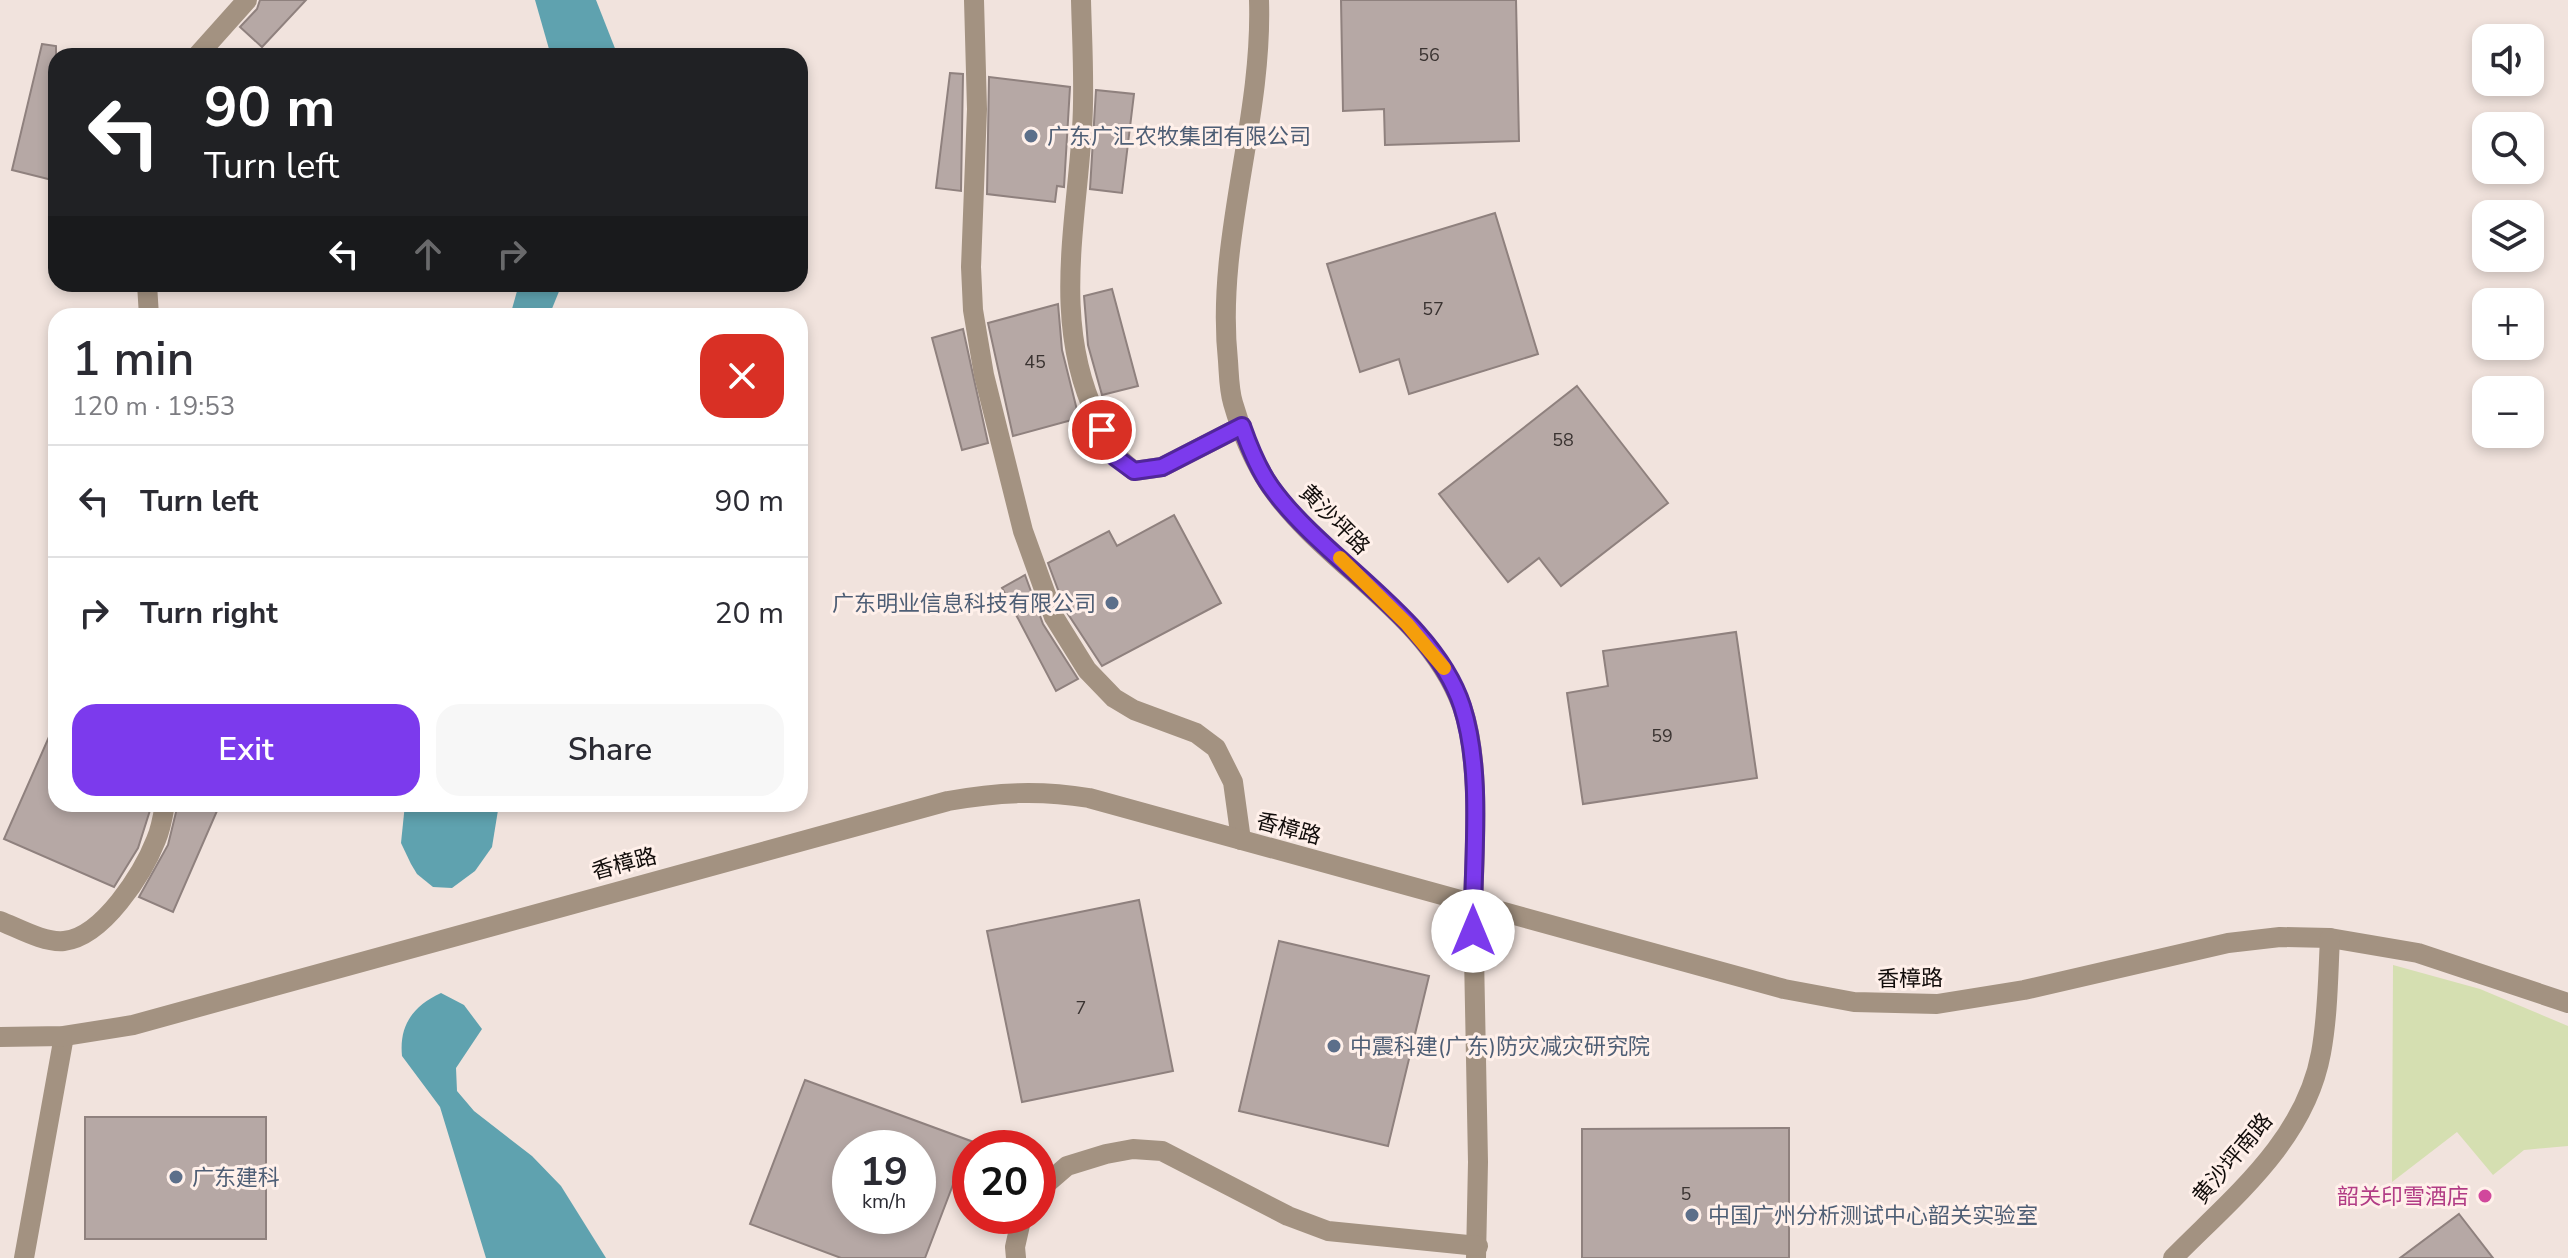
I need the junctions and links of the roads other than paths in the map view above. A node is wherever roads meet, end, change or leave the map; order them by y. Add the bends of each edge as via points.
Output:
1 (247, 0) edge
2 (974, 0) edge
3 (1081, 0) edge
4 (1259, 0) edge
5 (204, 48) edge
6 (1242, 426) junction
7 (163, 812) edge
8 (1241, 840) junction
9 (1473, 903) junction
10 (0, 921) edge
11 (2330, 938) junction
12 (2568, 1003) edge
13 (64, 1036) junction
14 (0, 1037) edge
15 (1056, 1175) edge
16 (1018, 1234) edge
17 (1477, 1252) edge
18 (24, 1258) edge
19 (1016, 1258) edge
20 (2173, 1258) edge

1 - 5 street
2 - 8 street via 973,310 1023,531 1054,617 1087,670 1114,698 1196,733 1216,748 1233,782
3 - 6 street via 1084,101 1068,267 1073,343 1090,403 1115,457 1134,471 1162,467
4 - 6 street, 黄沙坪路 via 1255,95 1224,293 1232,401
6 - 9 street, 黄沙坪路 via 1270,486 1407,624 1443,667 1456,692 1470,742
7 - 10 street via 157,839 131,887 80,937 62,941
8 - 9 street, 香樟路
8 - 13 street, 香樟路 via 1089,798 1043,791 995,792 133,1025
9 - 11 street, 香樟路 via 1784,989 1854,1002 1937,1004 2024,990 2228,943
9 - 17 street, 黄沙坪路
11 - 12 street, 香樟路 via 2418,953
11 - 20 street, 黄沙坪南路 via 2321,1056 2305,1104 2279,1148
13 - 14 street, 香樟路
13 - 18 street
15 - 17 street via 1093,1158 1133,1149 1162,1151 1328,1231
16 - 19 street

